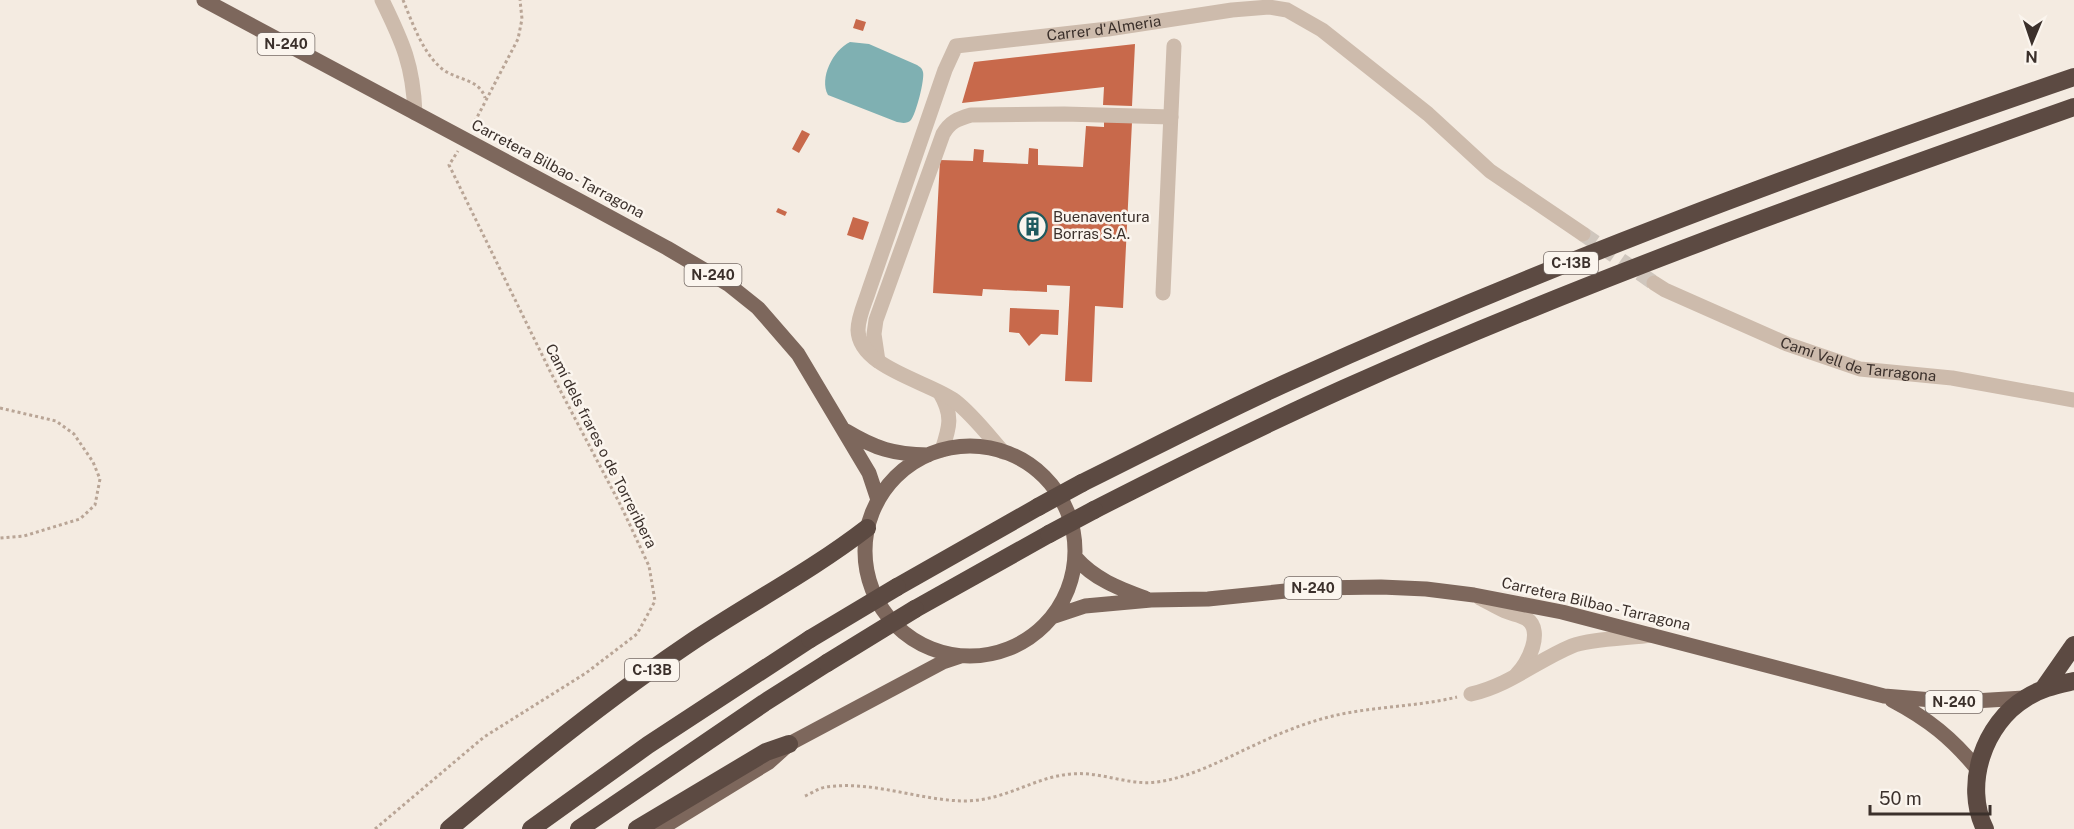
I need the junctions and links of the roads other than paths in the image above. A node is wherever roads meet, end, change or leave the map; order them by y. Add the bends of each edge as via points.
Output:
1 (204, 0) edge
2 (382, 0) edge
3 (1174, 46) dead end
4 (2074, 77) edge
5 (2074, 107) edge
6 (415, 113) junction
7 (1171, 117) junction
8 (1583, 234) tunnel mouth
9 (1654, 283) tunnel mouth
10 (1163, 293) dead end
11 (878, 361) junction
12 (940, 393) junction
13 (2074, 400) edge
14 (844, 430) junction
15 (935, 452) junction
16 (1003, 452) junction
17 (878, 500) junction
18 (867, 528) junction
19 (1075, 557) junction
20 (1474, 595) junction
21 (1151, 600) junction
22 (1052, 617) junction
23 (1651, 635) junction
24 (2074, 645) edge
25 (961, 656) junction
26 (1511, 680) junction
27 (2074, 681) edge
28 (2044, 688) junction
29 (1471, 694) road end
30 (1884, 696) junction
31 (2024, 698) junction
32 (789, 744) junction
33 (1978, 770) junction
34 (1982, 826) edge
35 (449, 829) edge
36 (531, 829) edge
37 (579, 829) edge
38 (637, 829) edge
39 (660, 829) edge

1 - 6 main road, Carretera Bilbao - Tarragona / N-240
2 - 6 street via 408,59
3 - 7 street
4 - 36 highway, C-13B, bridge via 1782,181 1480,299 1293,380 1082,483 897,587 648,745
5 - 37 highway, C-13B, bridge via 1774,214 1524,313 1305,406 1094,510 915,609 764,703
6 - 14 main road, Carretera Bilbao - Tarragona / N-240 via 667,248 745,297 798,354
7 - 10 street
7 - 11 street via 971,115 949,124 876,320
8 - 11 street, Carrer d'Almeria via 1491,171 1428,114 1322,30 1287,10 1232,10 956,46 859,322 860,340
9 - 13 street, Camí Vell de Tarragona via 1787,344 1860,369 1952,378
11 - 12 street, Carrer d'Almeria
12 - 15 street via 950,418
12 - 16 street, Carrer d'Almeria via 954,400
14 - 15 main road, N-240 via 870,445 894,452
14 - 17 main road, N-240 via 869,474
15 - 16 main road, N-240 via 972,446
15 - 17 main road, N-240 via 899,473
16 - 19 main road, N-240 via 1030,465 1061,498 1072,526
17 - 18 main road, N-240
18 - 25 main road, N-240 via 867,573 885,614 918,643
18 - 35 highway, C-13B via 617,695
19 - 21 main road, N-240 via 1108,584
19 - 22 main road, N-240 via 1068,588
20 - 21 main road, Carretera Bilbao - Tarragona / N-240 via 1352,586
20 - 23 main road, Carretera Bilbao - Tarragona / N-240
20 - 26 street via 1528,619 1533,626 1535,639 1526,665
21 - 22 main road, N-240 via 1085,606
22 - 25 main road, N-240 via 1031,637 1012,647 991,654
23 - 26 street via 1575,645
23 - 30 main road, Carretera Bilbao - Tarragona / N-240
24 - 28 highway
25 - 32 main road
26 - 29 street
27 - 28 highway, N-240
28 - 31 highway, N-240
30 - 31 main road, N-240 via 1957,702
30 - 33 main road, N-240 via 1947,735
31 - 33 highway, N-240 via 1991,733
32 - 38 highway via 766,752
32 - 39 main road via 769,762
33 - 34 highway, N-240 via 1976,798

